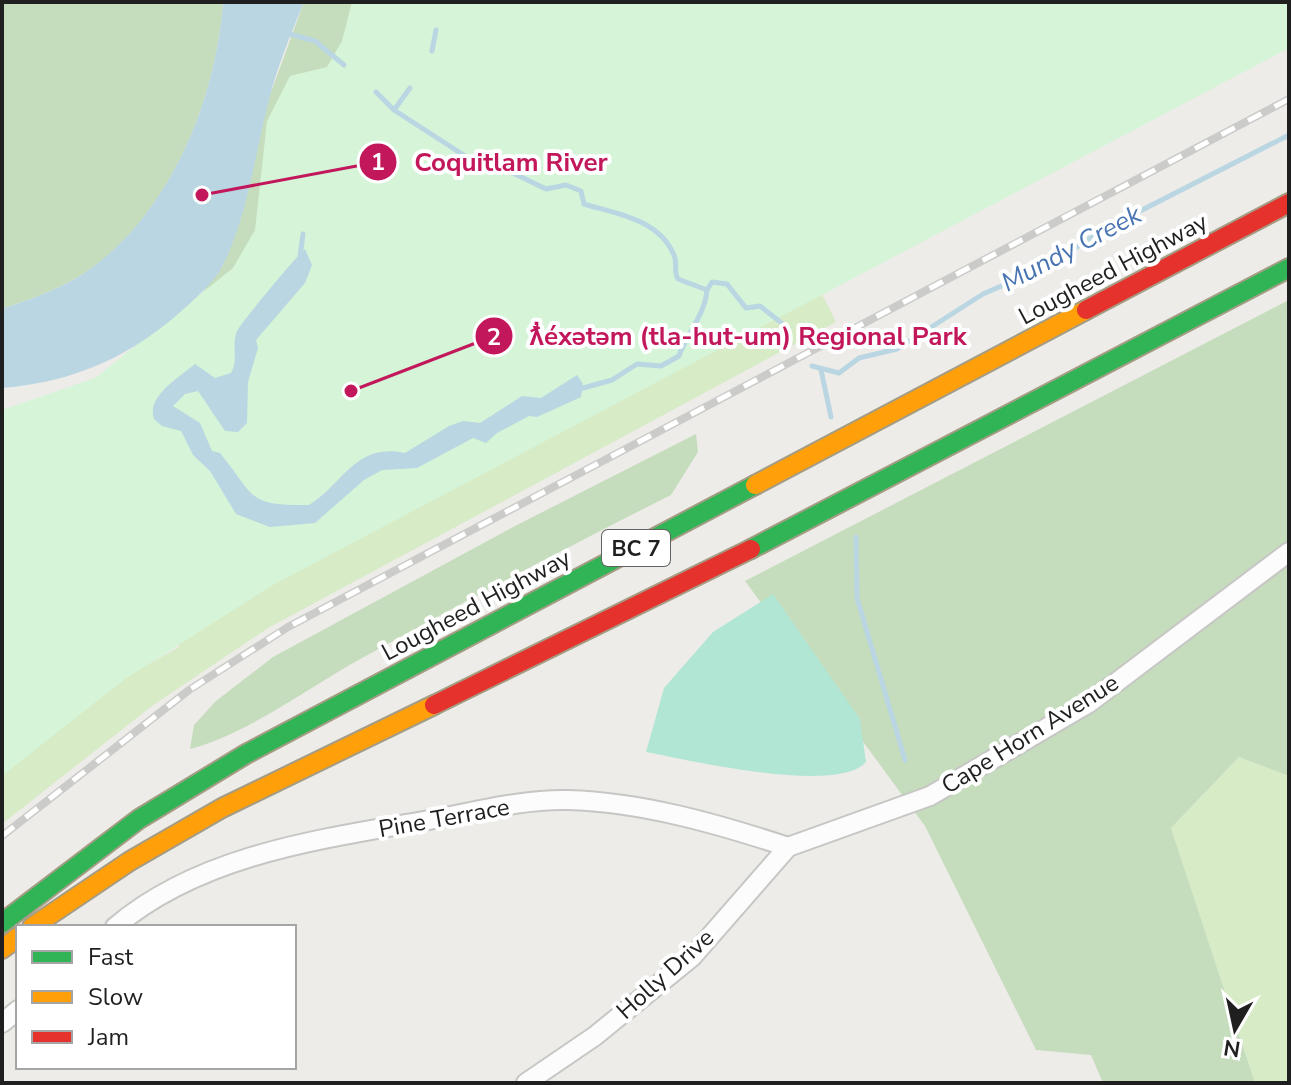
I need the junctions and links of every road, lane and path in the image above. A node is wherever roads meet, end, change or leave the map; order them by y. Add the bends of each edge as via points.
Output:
1 (1289, 203) edge
2 (1289, 266) edge
3 (1289, 552) edge
4 (788, 847) junction
5 (2, 923) edge
6 (35, 925) edge
7 (117, 925) edge
8 (526, 1083) edge

1 - 5 main road, Lougheed Highway / BC 7 via 256,748 124,829
2 - 6 main road, BC 7 via 728,561 222,808
3 - 4 street, Cape Horn Avenue via 1089,703 930,796
4 - 7 street, Pine Terrace via 663,813 568,800 509,805 307,842 202,875
4 - 8 street, Holly Drive via 692,957 595,1036

